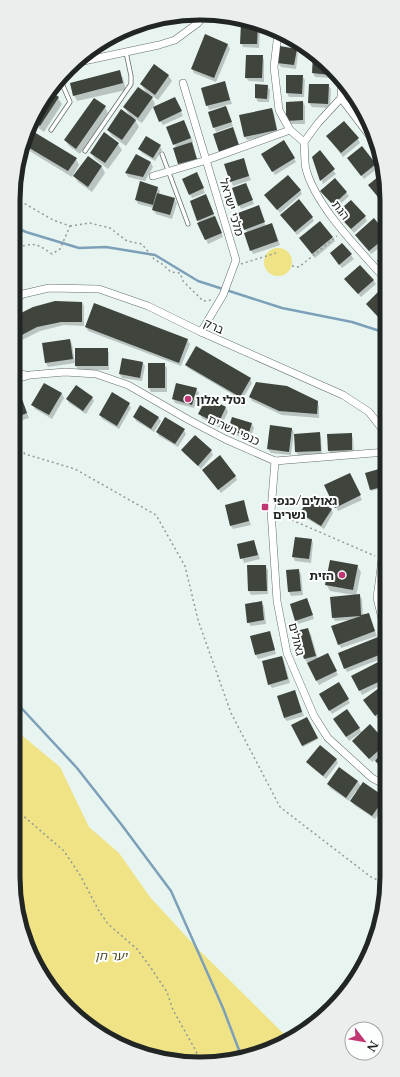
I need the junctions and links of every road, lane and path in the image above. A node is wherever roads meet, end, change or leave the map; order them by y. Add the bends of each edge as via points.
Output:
1 (201, 20) edge
2 (277, 38) edge
3 (126, 52) junction
4 (86, 60) edge
5 (183, 83) dead end
6 (62, 84) edge
7 (342, 88) edge
8 (341, 98) junction
9 (51, 130) dead end
10 (290, 130) junction
11 (366, 131) edge
12 (304, 142) junction
13 (85, 151) dead end
14 (162, 154) dead end
15 (207, 160) junction
16 (168, 172) junction
17 (153, 176) dead end
18 (20, 201) edge
19 (188, 224) dead end
20 (70, 226) junction
21 (343, 232) junction
22 (20, 247) edge
23 (276, 253) dead end
24 (292, 266) dead end
25 (234, 267) junction
26 (380, 273) edge
27 (20, 296) edge
28 (213, 300) dead end
29 (201, 332) junction
30 (20, 374) edge
31 (30, 375) junction
32 (20, 378) edge
33 (380, 426) edge
34 (20, 449) edge
35 (380, 452) edge
36 (275, 461) junction
37 (270, 511) junction
38 (380, 559) edge
39 (380, 575) edge
40 (380, 610) edge
41 (380, 782) edge
42 (20, 813) edge
43 (380, 881) edge
44 (198, 1057) edge

1 - 3 street via 176,40
2 - 10 street via 274,67 279,110
3 - 4 street
3 - 13 lane via 130,84
5 - 15 street, מלכי ישראל
6 - 9 lane via 70,102
7 - 8 street
8 - 11 street
8 - 12 street
10 - 12 street
10 - 15 street
12 - 21 street, הגת via 306,168 315,193
14 - 16 lane
15 - 16 street
15 - 25 street, מלכי ישראל via 236,260
16 - 17 street
16 - 19 lane
18 - 20 path via 53,220
20 - 22 path via 60,249 52,254 34,244
20 - 28 path via 90,223 110,228 127,241 142,244 154,259 171,272 180,273 183,281 203,301
21 - 24 path via 299,267
21 - 26 street, הגת
23 - 25 path
25 - 29 street, מלכי ישראל via 223,295
27 - 29 street, ברק via 49,288 99,288 148,306
29 - 33 street, ברק via 343,395 369,412
30 - 31 street
31 - 32 street, כנפי נשרים
31 - 36 street, כנפי נשרים via 65,372 96,374 128,385 225,439
34 - 43 path via 25,454 75,469 156,515 185,566 198,620 231,713 280,807
35 - 36 street, כנפי נשרים
36 - 37 street, גאולים
37 - 38 path
37 - 41 street, גאולים via 277,601 287,653 314,716 328,738
39 - 40 street via 377,598
42 - 44 path via 64,851 108,924 137,949 151,968 167,992 173,1010

